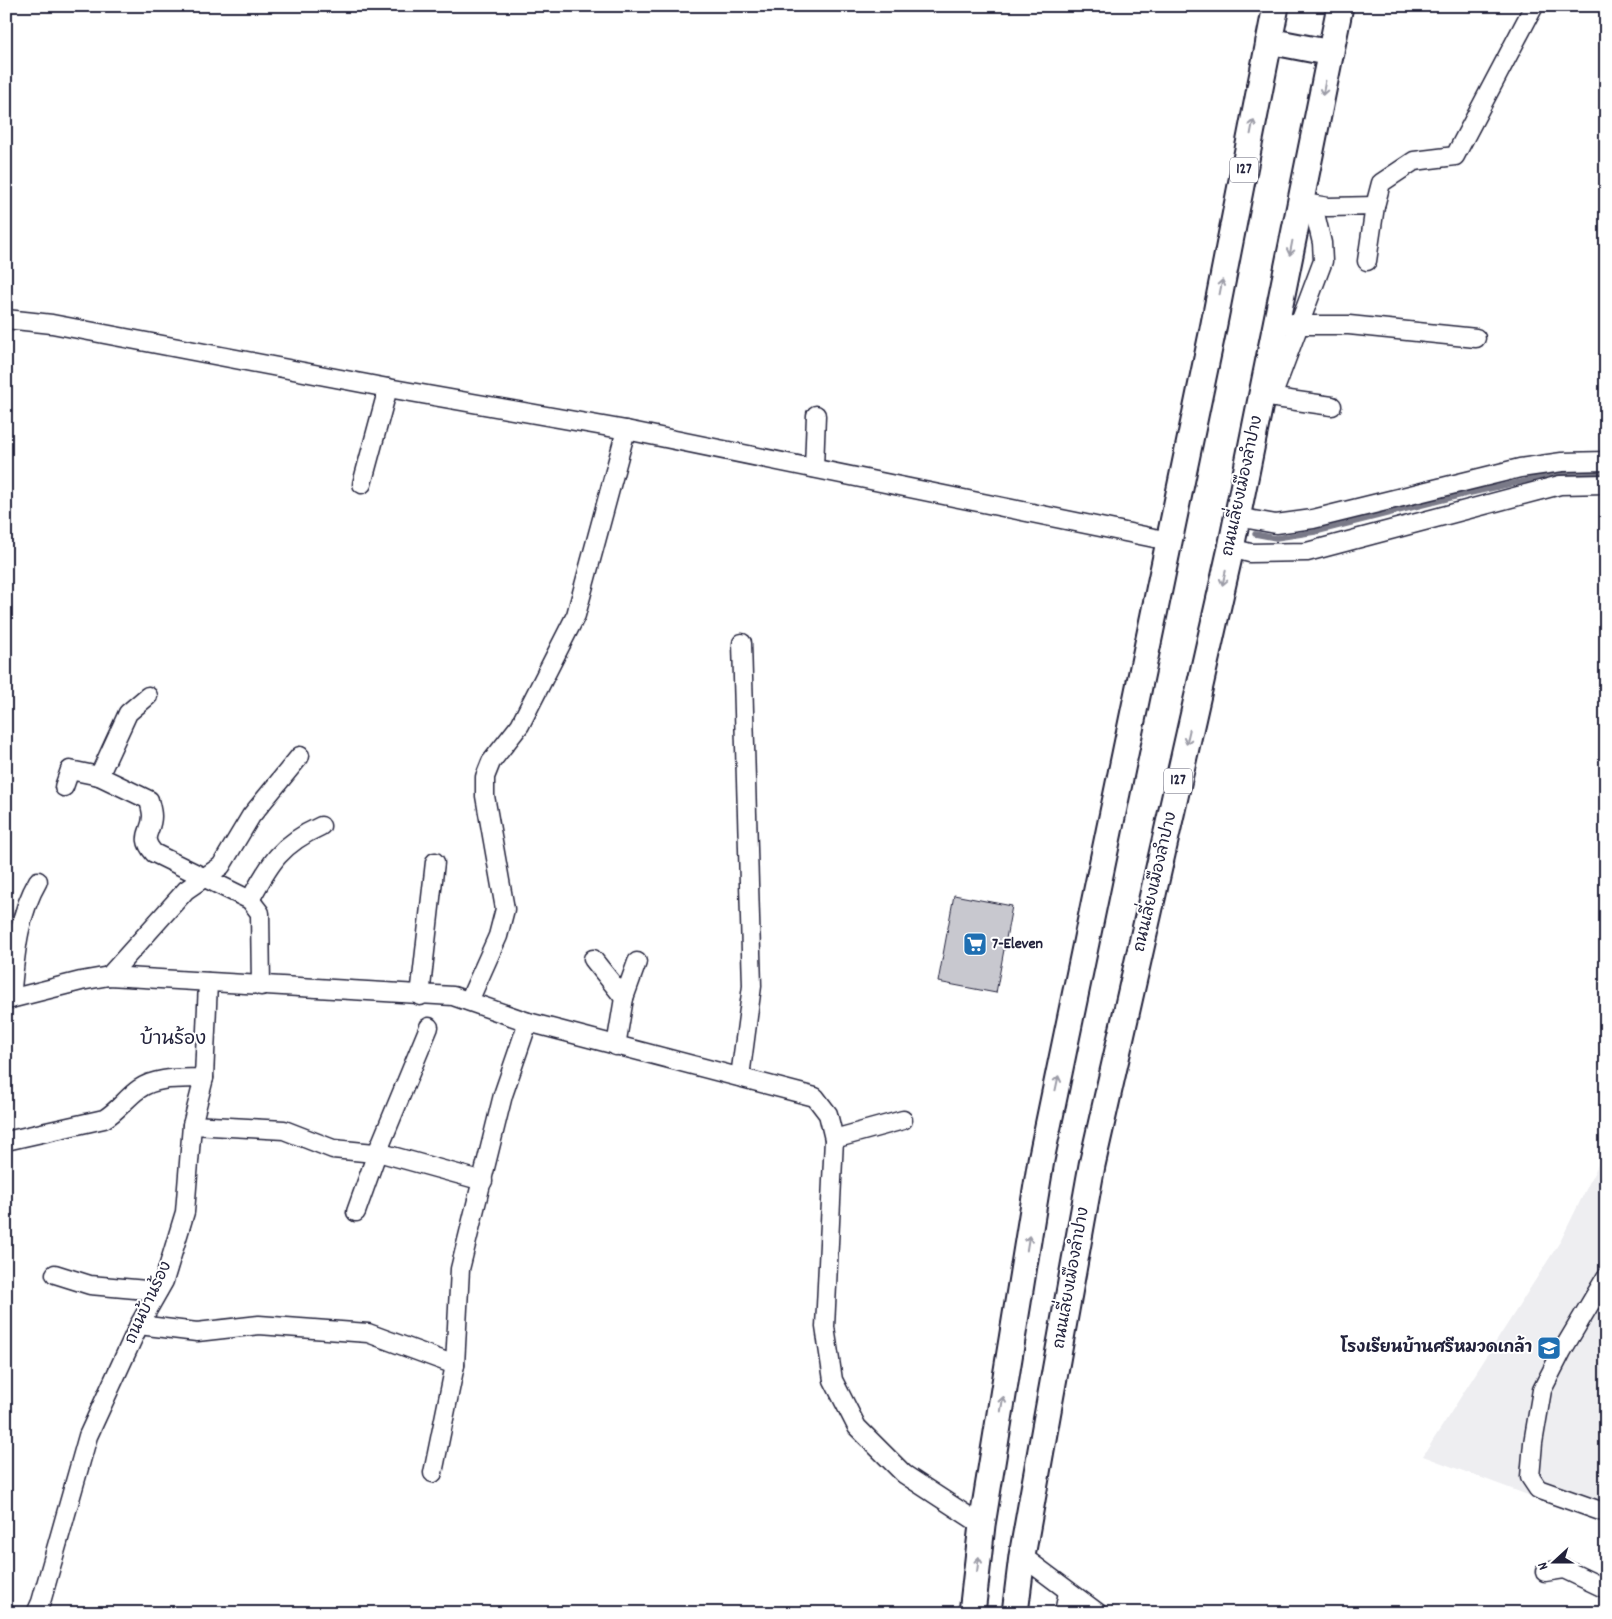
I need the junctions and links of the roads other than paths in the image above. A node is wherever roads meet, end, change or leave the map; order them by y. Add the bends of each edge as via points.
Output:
1 (1276, 6) edge
2 (1340, 6) edge
3 (1534, 6) edge
4 (1269, 41) junction
5 (1331, 53) junction
6 (1307, 204) junction
7 (1375, 206) junction
8 (1367, 261) dead end
9 (6, 319) edge
10 (1288, 323) junction
11 (1476, 338) dead end
12 (388, 388) junction
13 (1267, 396) junction
14 (1332, 406) dead end
15 (816, 415) dead end
16 (626, 430) junction
17 (814, 460) junction
18 (1606, 461) edge
19 (1562, 462) junction
20 (362, 484) dead end
21 (1606, 484) edge
22 (1560, 485) junction
23 (1442, 487) junction
24 (1448, 515) junction
25 (1237, 517) junction
26 (1169, 541) junction
27 (1230, 548) junction
28 (742, 643) dead end
29 (148, 696) dead end
30 (300, 756) dead end
31 (99, 776) junction
32 (64, 787) dead end
33 (321, 826) dead end
34 (434, 862) dead end
35 (205, 879) junction
36 (38, 881) dead end
37 (250, 900) junction
38 (593, 959) dead end
39 (636, 962) dead end
40 (109, 976) junction
41 (208, 982) junction
42 (262, 986) junction
43 (420, 996) junction
44 (624, 998) junction
45 (8, 1000) edge
46 (469, 1002) junction
47 (528, 1022) junction
48 (429, 1027) dead end
49 (616, 1046) junction
50 (740, 1077) junction
51 (204, 1078) junction
52 (903, 1120) dead end
53 (192, 1125) junction
54 (834, 1139) junction
55 (6, 1141) edge
56 (377, 1153) junction
57 (483, 1181) junction
58 (356, 1212) dead end
59 (55, 1274) dead end
60 (1606, 1277) edge
61 (158, 1291) junction
62 (139, 1325) junction
63 (455, 1365) junction
64 (433, 1473) dead end
65 (1606, 1512) edge
66 (982, 1525) junction
67 (1022, 1556) junction
68 (1545, 1572) dead end
69 (1606, 1589) edge
70 (1068, 1592) junction
71 (36, 1613) edge
72 (972, 1613) edge
73 (1014, 1613) edge
74 (1064, 1613) edge
75 (1098, 1613) edge

1 - 4 highway, 127
2 - 5 highway, ถนนเลี่ยงเมืองลำปาง / 127
3 - 7 street via 1455,156 1414,161 1381,183
4 - 5 highway
26 -> 4 highway, 127
5 -> 6 highway, ถนนเลี่ยงเมืองลำปาง / 127
6 - 7 street
6 -> 10 highway, ถนนเลี่ยงเมืองลำปาง / 127
6 - 10 street via 1322,243 1323,261
7 - 8 street
9 - 12 street via 52,324
10 - 11 street via 1349,325
10 - 13 highway, ถนนเลี่ยงเมืองลำปาง / 127
12 - 16 street
12 - 20 street
13 - 14 street
13 - 25 highway, ถนนเลี่ยงเมืองลำปาง / 127
15 - 17 street
16 - 17 street
16 - 46 street via 576,615 520,725 491,762 485,777 485,796 505,909 498,936
17 - 26 street
18 - 19 street
19 - 22 street
19 - 23 street via 1520,468
21 - 22 street
22 - 24 street
23 - 24 street
23 - 25 street via 1313,519 1276,524
24 - 27 street via 1307,552 1250,553
25 - 27 highway, ถนนเลี่ยงเมืองลำปาง / 127
66 -> 26 highway, 127 via 1041,1160
27 -> 67 highway, ถนนเลี่ยงเมืองลำปาง / 127 via 1092,1165
28 - 50 street via 752,986
29 - 31 street via 128,713
30 - 35 street via 251,816 221,866
31 - 32 street via 70,770
31 - 35 street via 149,800 152,816 146,836 147,845 154,853
33 - 37 street via 300,835 270,863
34 - 43 street
35 - 37 street
35 - 40 street via 186,890
36 - 45 street via 27,899
37 - 42 street via 260,913
38 - 44 street
39 - 44 street
40 - 41 street
40 - 45 street
41 - 42 street
41 - 51 street, ถนนบ้านร้อง
42 - 43 street
43 - 46 street via 453,996
44 - 49 street
46 - 47 street
47 - 49 street
47 - 57 street via 503,1095
48 - 56 street
49 - 50 street
50 - 54 street via 815,1098 828,1114
51 - 53 street, ถนนบ้านร้อง
51 - 55 street via 163,1079 140,1088 104,1119
52 - 54 street
53 - 56 street via 284,1130 333,1149
53 - 61 street, ถนนบ้านร้อง via 185,1212
54 - 66 street via 825,1327 833,1380 857,1427 904,1474
56 - 57 street
56 - 58 street
57 - 63 street via 460,1269
59 - 61 street via 90,1285
60 - 65 street via 1542,1390 1532,1443 1530,1477 1538,1489
61 - 62 street, ถนนบ้านร้อง
62 - 63 street via 197,1332 259,1325 368,1333
62 - 71 street, ถนนบ้านร้อง via 88,1436
63 - 64 street
72 -> 66 highway, 127
67 - 70 street
67 - 73 highway, ถนนเลี่ยงเมืองลำปาง / 127
68 - 69 street via 1564,1569
70 - 74 street
70 - 75 street

